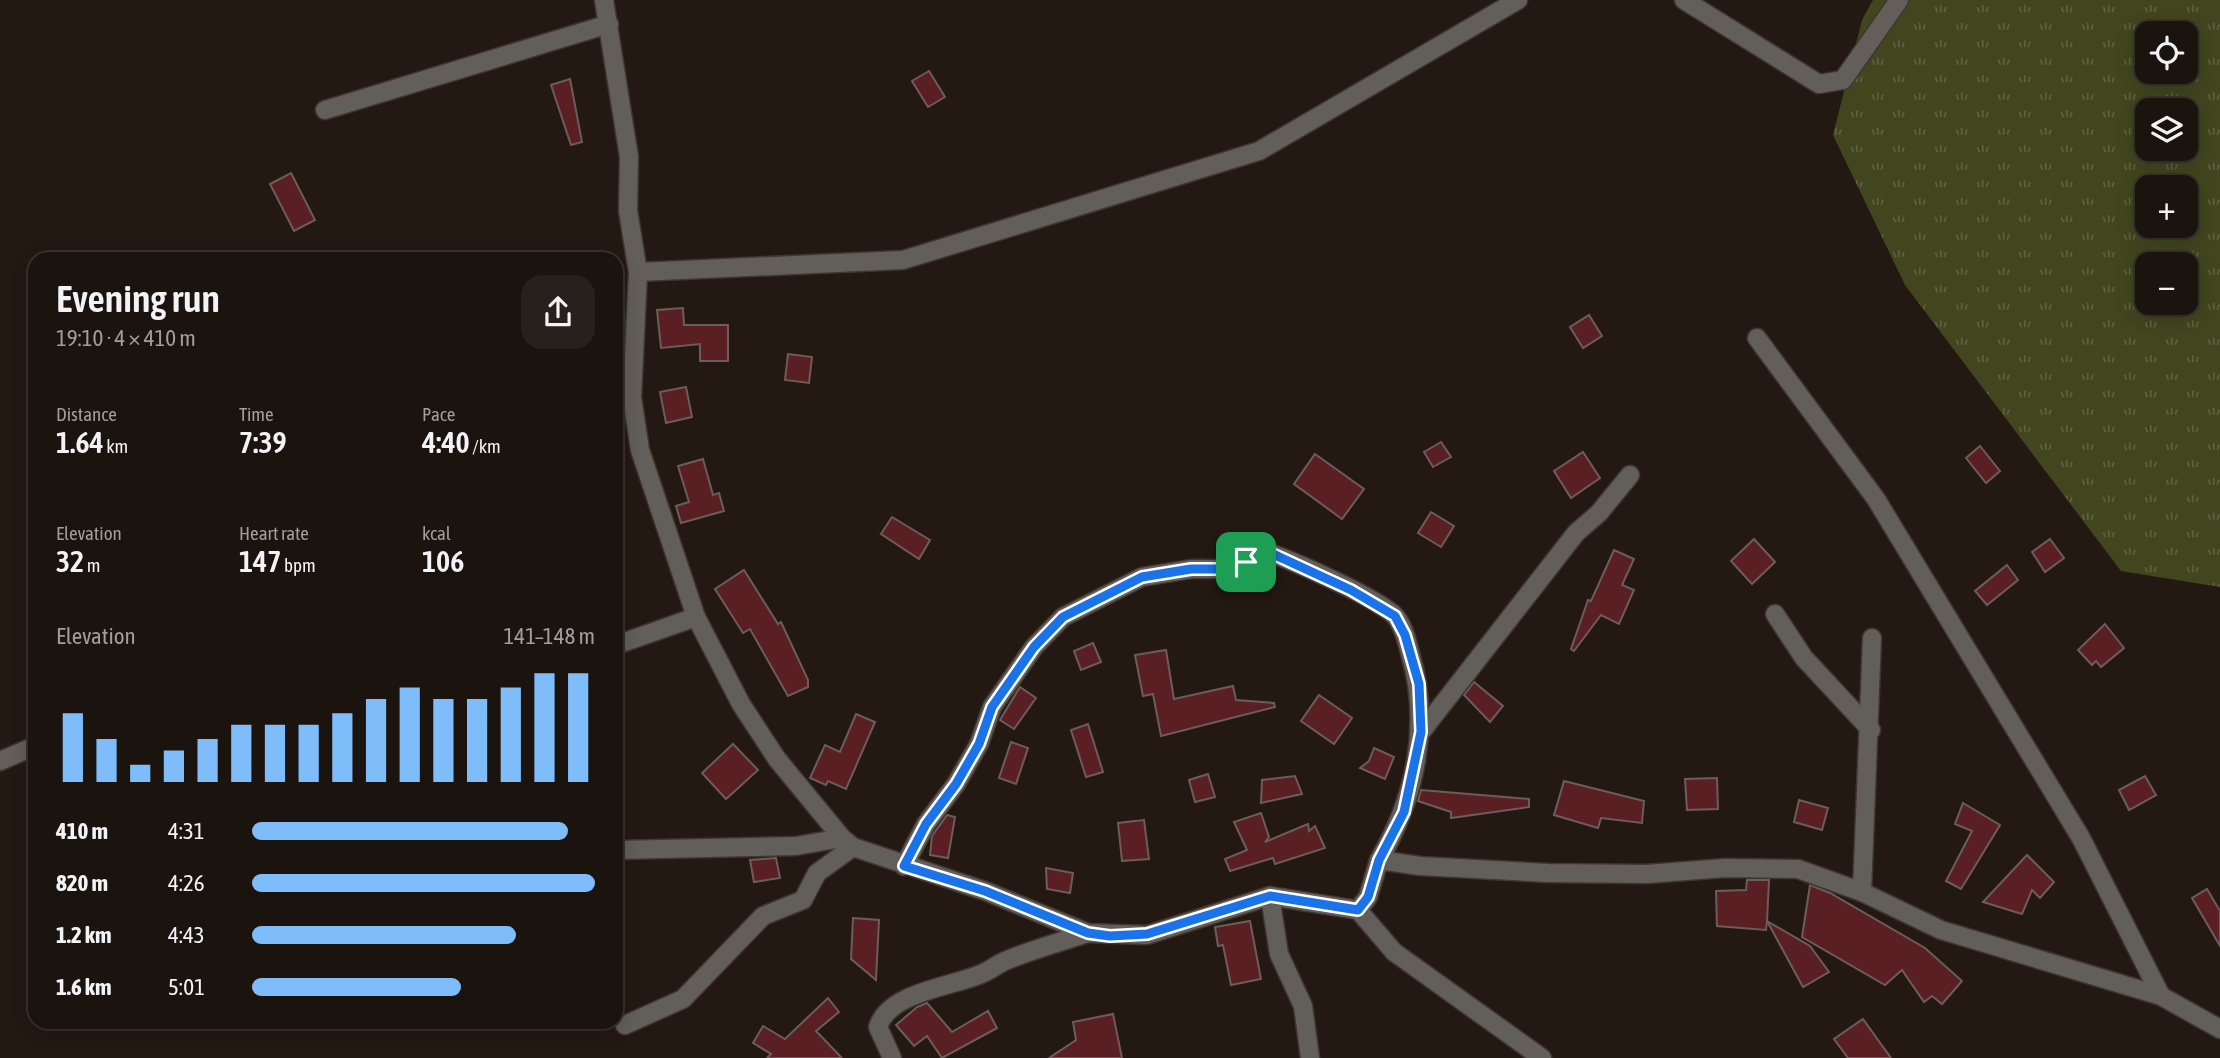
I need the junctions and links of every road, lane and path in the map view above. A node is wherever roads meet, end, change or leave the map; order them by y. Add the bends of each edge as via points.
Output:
1 (604, 0) edge
2 (1518, 0) edge
3 (1684, 0) edge
4 (1899, 0) edge
5 (608, 24) junction
6 (325, 110) dead end
7 (638, 272) junction
8 (1757, 338) dead end
9 (1630, 475) dead end
10 (1775, 614) dead end
11 (695, 617) junction
12 (1872, 638) dead end
13 (623, 643) edge
14 (1871, 730) junction
15 (1421, 732) junction
16 (28, 749) edge
17 (0, 761) edge
18 (848, 843) junction
19 (623, 850) edge
20 (1379, 860) junction
21 (904, 866) junction
22 (1862, 892) junction
23 (1270, 896) junction
24 (1358, 910) junction
25 (1088, 933) junction
26 (2161, 996) junction
27 (625, 1025) dead end
28 (2220, 1029) edge
29 (892, 1058) edge
30 (1310, 1058) edge
31 (1542, 1058) edge

1 - 5 street
2 - 7 street via 1259,151 903,260
3 - 4 street via 1819,84 1843,80
5 - 6 street
5 - 7 street via 629,158 628,211
7 - 11 street via 632,397 640,450
8 - 26 street via 1876,499 2081,838
9 - 15 street via 1576,533
10 - 14 street via 1804,658
11 - 13 street
11 - 18 street via 741,704 777,759
12 - 14 street
14 - 22 street
15 - 20 street via 1404,812
15 - 21 street via 1419,684 1400,625 1395,616 1351,590 1273,554 1221,569 1142,577 1063,617 1034,647 992,707 979,744
16 - 17 street
18 - 19 street
18 - 21 street
18 - 27 street via 817,873 803,900 763,916 682,999
20 - 22 street via 1548,873 1798,869
20 - 24 street via 1368,897
21 - 25 street via 985,891
22 - 26 street via 1941,930
23 - 24 street
23 - 25 street via 1147,934
23 - 30 street via 1279,954 1303,1006
24 - 31 street via 1394,951
25 - 29 street via 939,986 889,1010 878,1027
26 - 28 street

